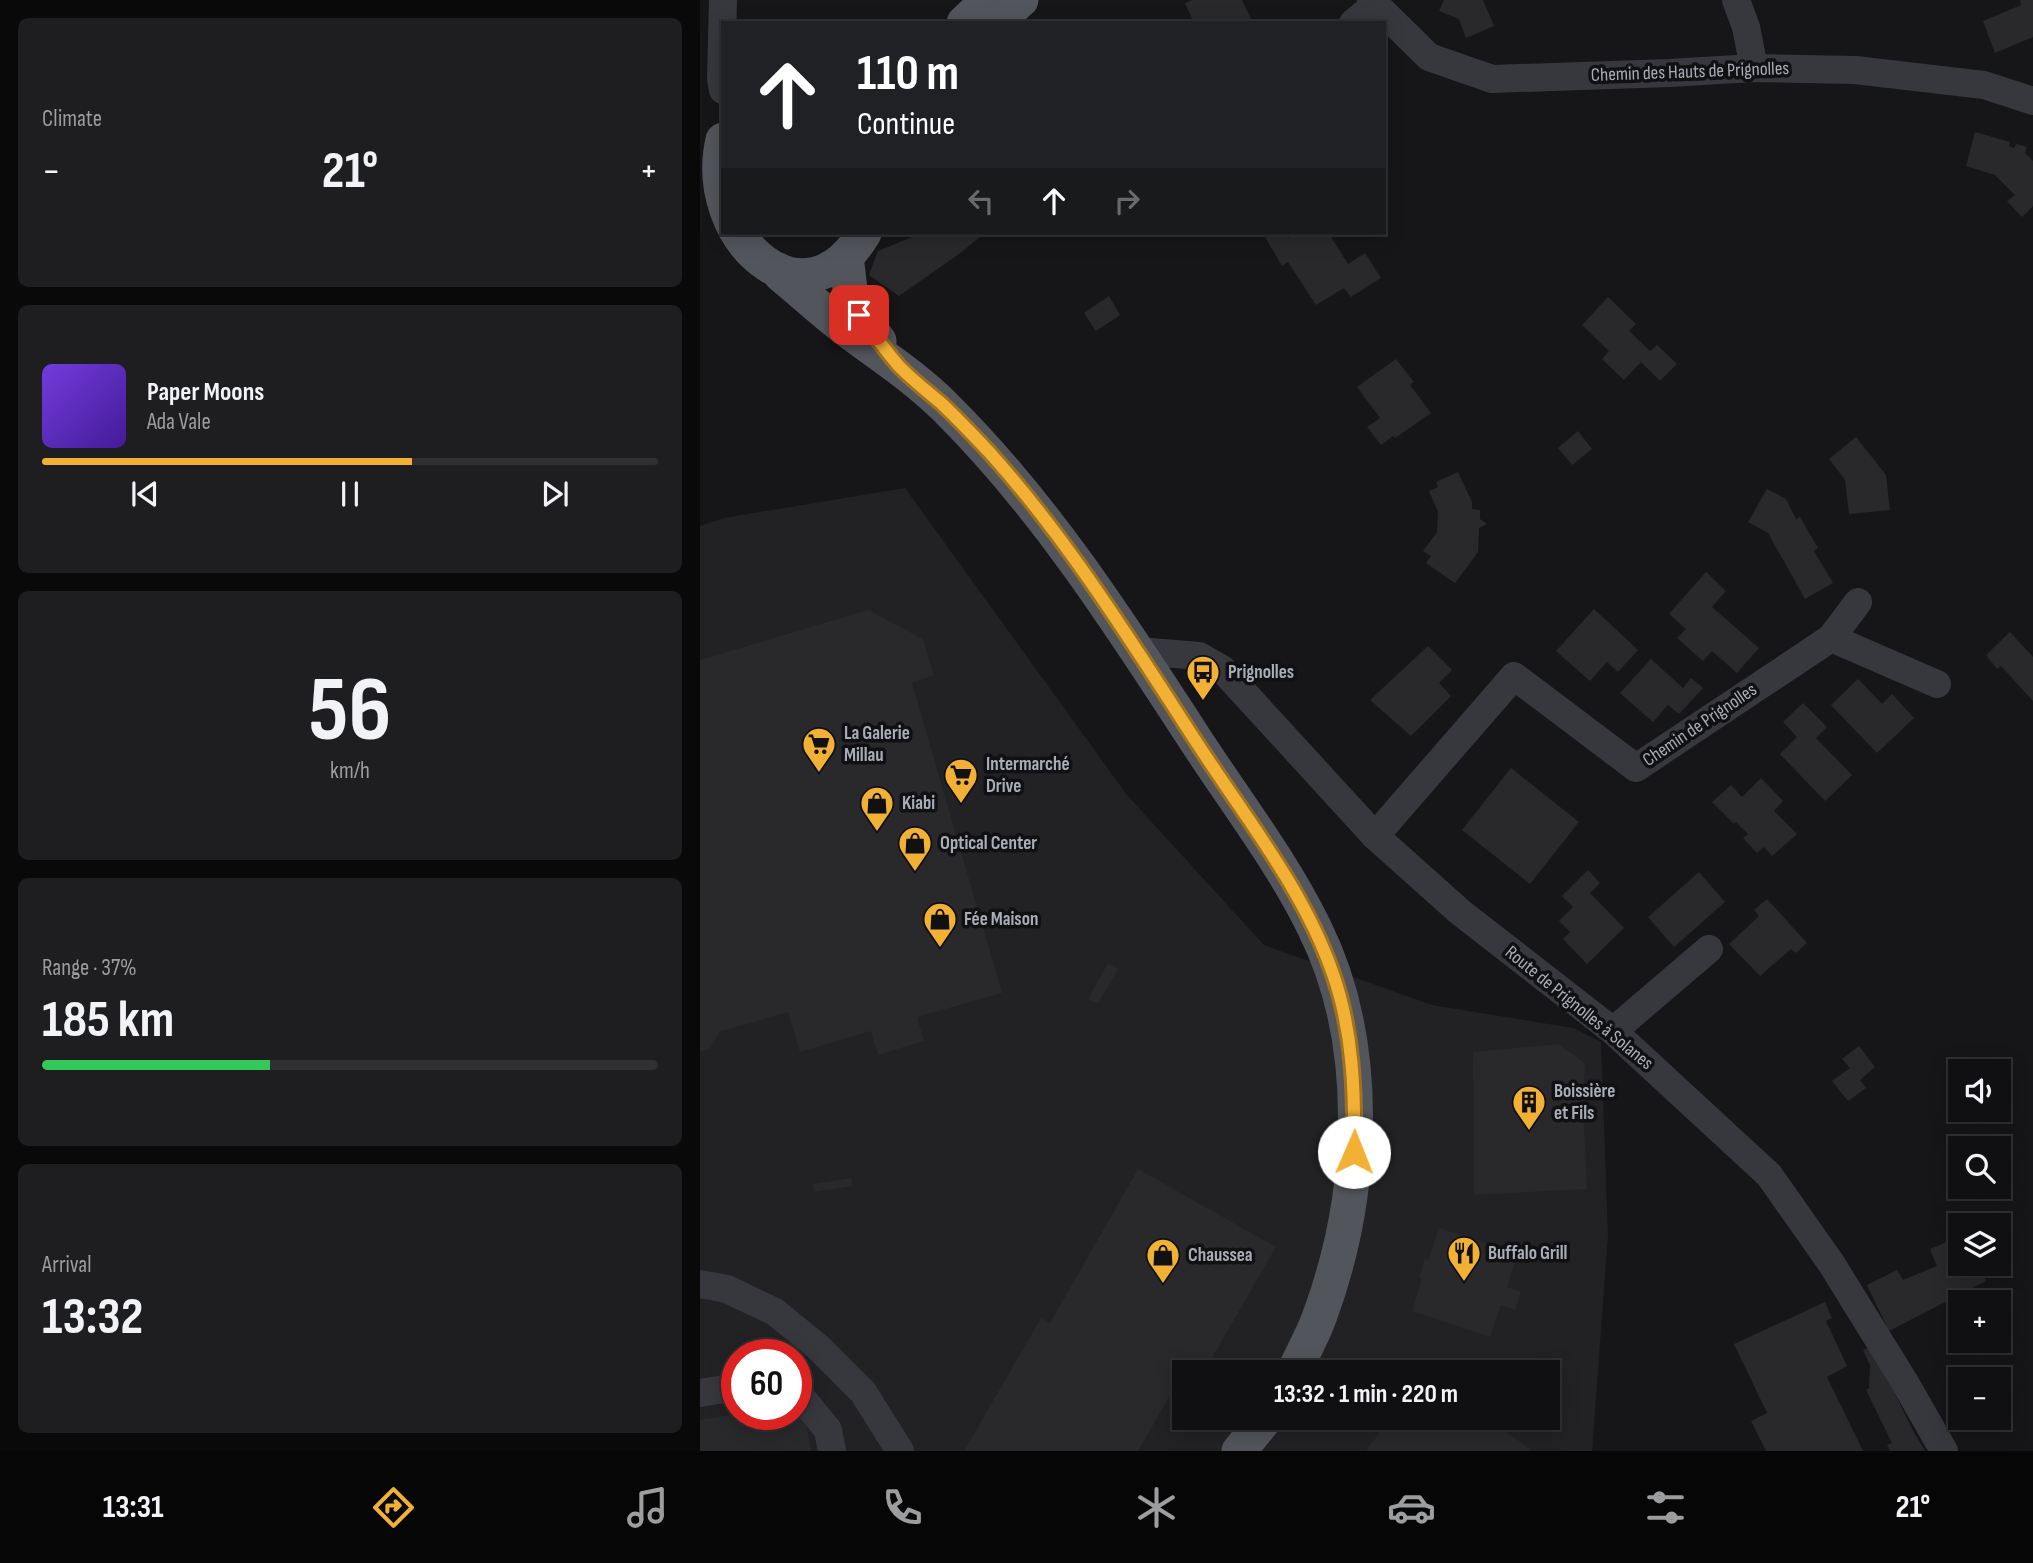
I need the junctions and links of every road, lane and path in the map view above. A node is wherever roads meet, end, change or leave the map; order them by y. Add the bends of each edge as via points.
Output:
1 (723, 0) edge
2 (736, 0) edge
3 (988, 0) edge
4 (1021, 0) edge
5 (1735, 0) edge
6 (1374, 2) edge
7 (723, 21) edge
8 (739, 21) edge
9 (966, 21) edge
10 (997, 21) edge
11 (1355, 21) edge
12 (1754, 68) junction
13 (2033, 101) edge
14 (711, 158) edge
15 (709, 232) edge
16 (855, 244) edge
17 (782, 275) junction
18 (899, 365) junction
19 (1858, 602) dead end
20 (1831, 638) junction
21 (1138, 650) junction
22 (1937, 684) dead end
23 (1375, 836) junction
24 (1709, 948) dead end
25 (1613, 1031) junction
26 (700, 1284) edge
27 (1300, 1360) edge
28 (721, 1390) edge
29 (700, 1393) edge
30 (812, 1410) edge
31 (1256, 1430) edge
32 (832, 1451) edge
33 (900, 1451) edge
34 (1239, 1451) edge
35 (1944, 1451) edge

1 - 7 street
2 - 8 street
3 - 9 main road
4 - 10 main road
5 - 12 street
6 - 11 street
6 - 12 street, Chemin des Hauts de Prignolles via 1429,57 1492,79
12 - 13 street, Chemin des Hauts de Prignolles via 1893,74 1984,85
14 - 15 main road via 706,183
15 - 17 main road via 744,262
16 - 17 main road via 816,272
16 - 18 main road via 851,298
17 - 18 main road
18 - 21 main road via 999,464
19 - 20 street
20 - 22 street
20 - 23 street, Chemin de Prignolles via 1636,768 1514,676
21 - 23 street, Route de Prignolles à Solanes via 1199,656 1222,669
21 - 27 main road via 1280,865 1315,929 1342,1005 1352,1060 1354,1173 1334,1271
23 - 25 street, Route de Prignolles à Solanes via 1460,912
24 - 25 street
25 - 35 street, Route de Prignolles à Solanes via 1769,1175 1831,1263
26 - 33 street via 727,1289 775,1312 818,1347 863,1392
28 - 29 street
30 - 32 street via 828,1430
31 - 34 main road

